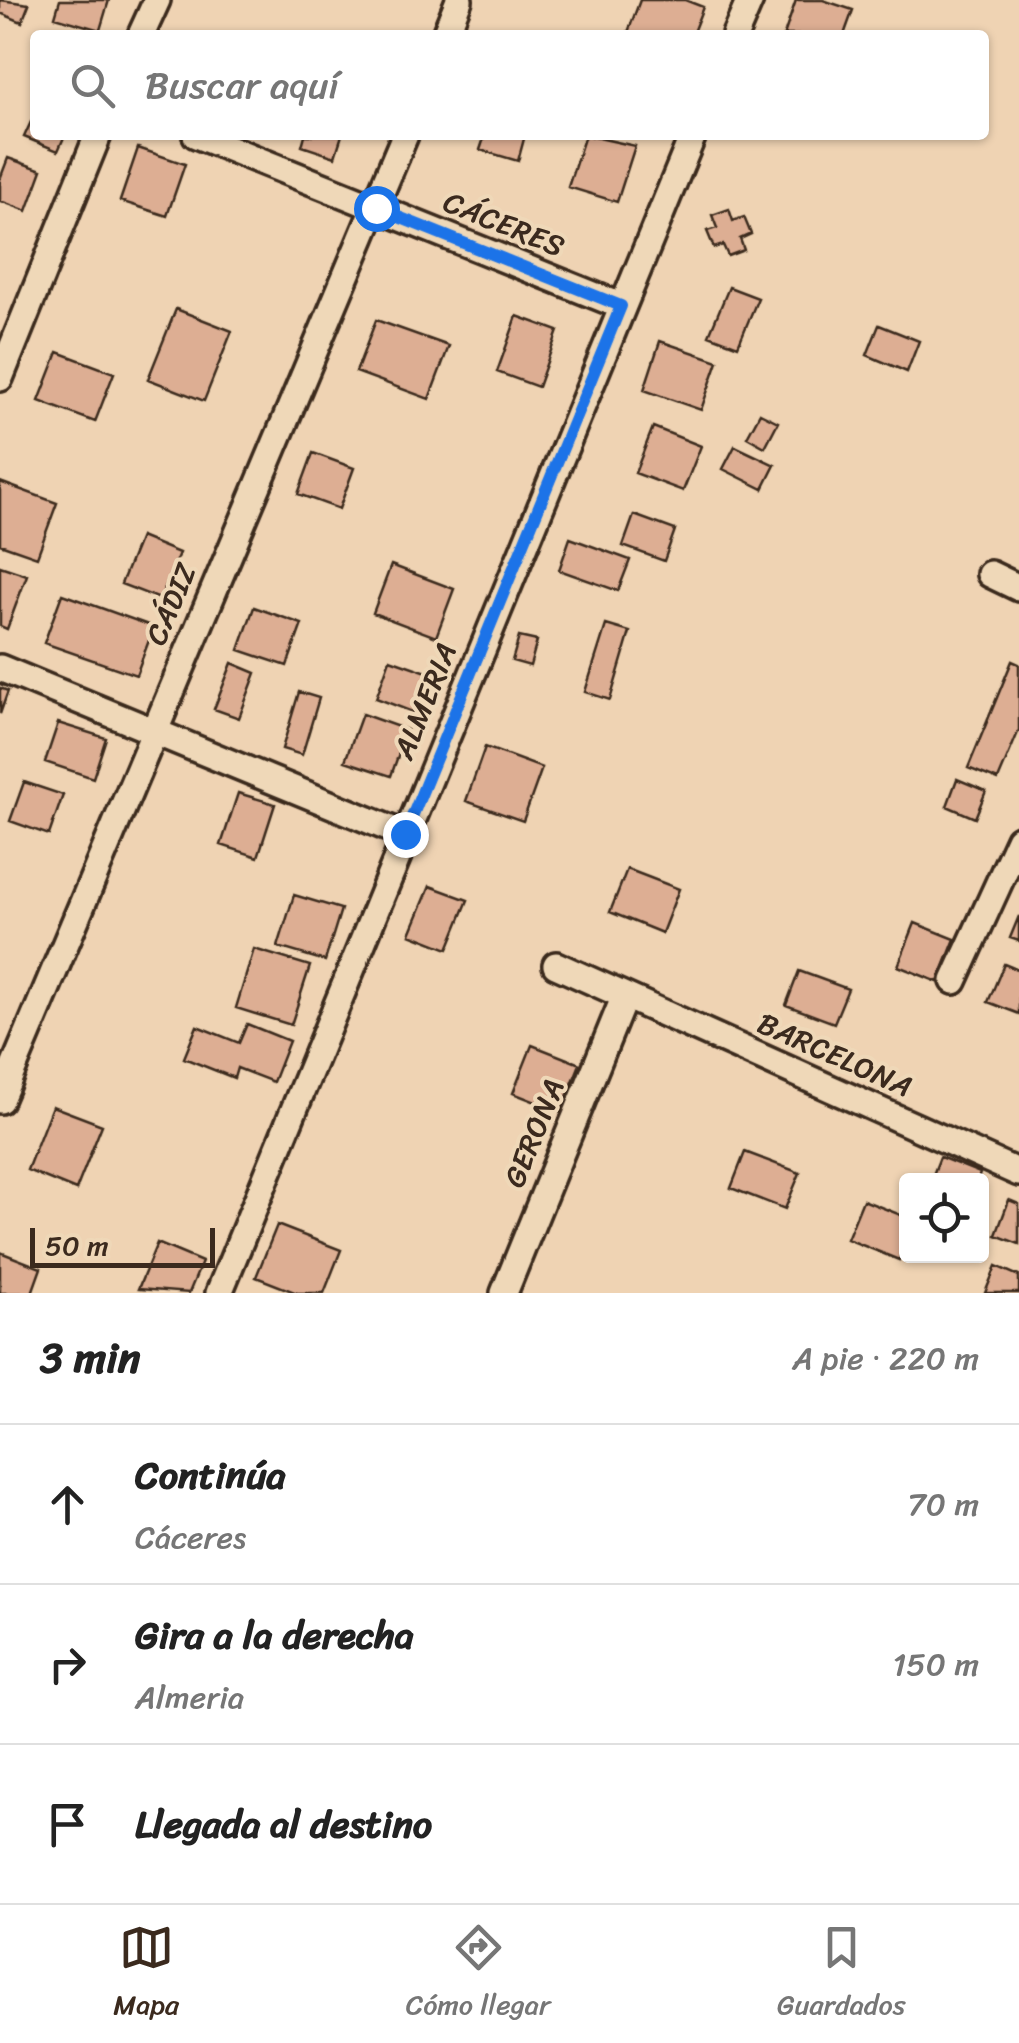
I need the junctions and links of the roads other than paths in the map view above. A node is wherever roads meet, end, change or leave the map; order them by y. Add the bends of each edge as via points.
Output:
1 (157, 0) edge
2 (458, 0) edge
3 (750, 0) edge
4 (143, 30) edge
5 (446, 30) edge
6 (737, 30) edge
7 (96, 140) edge
8 (208, 140) edge
9 (402, 140) edge
10 (691, 140) edge
11 (376, 208) junction
12 (621, 306) junction
13 (0, 378) edge
14 (990, 574) dead end
15 (1019, 588) edge
16 (0, 668) edge
17 (154, 728) junction
18 (405, 834) junction
19 (1019, 838) edge
20 (556, 965) dead end
21 (954, 981) dead end
22 (624, 998) junction
23 (0, 1100) edge
24 (1019, 1173) edge
25 (218, 1293) edge
26 (504, 1293) edge

1 - 4 street
2 - 5 street
3 - 6 street
7 - 13 street
8 - 11 street, CÁCERES
9 - 11 street, CÁDIZ
10 - 12 street, ALMERIA
11 - 12 street, CÁCERES
11 - 17 street, CÁDIZ
12 - 18 street, ALMERIA
14 - 15 street
16 - 17 street
17 - 18 street
17 - 23 street, CÁDIZ
18 - 25 street, ALMERIA
19 - 21 street
20 - 22 street, BARCELONA
22 - 24 street, BARCELONA
22 - 26 street, GERONA

